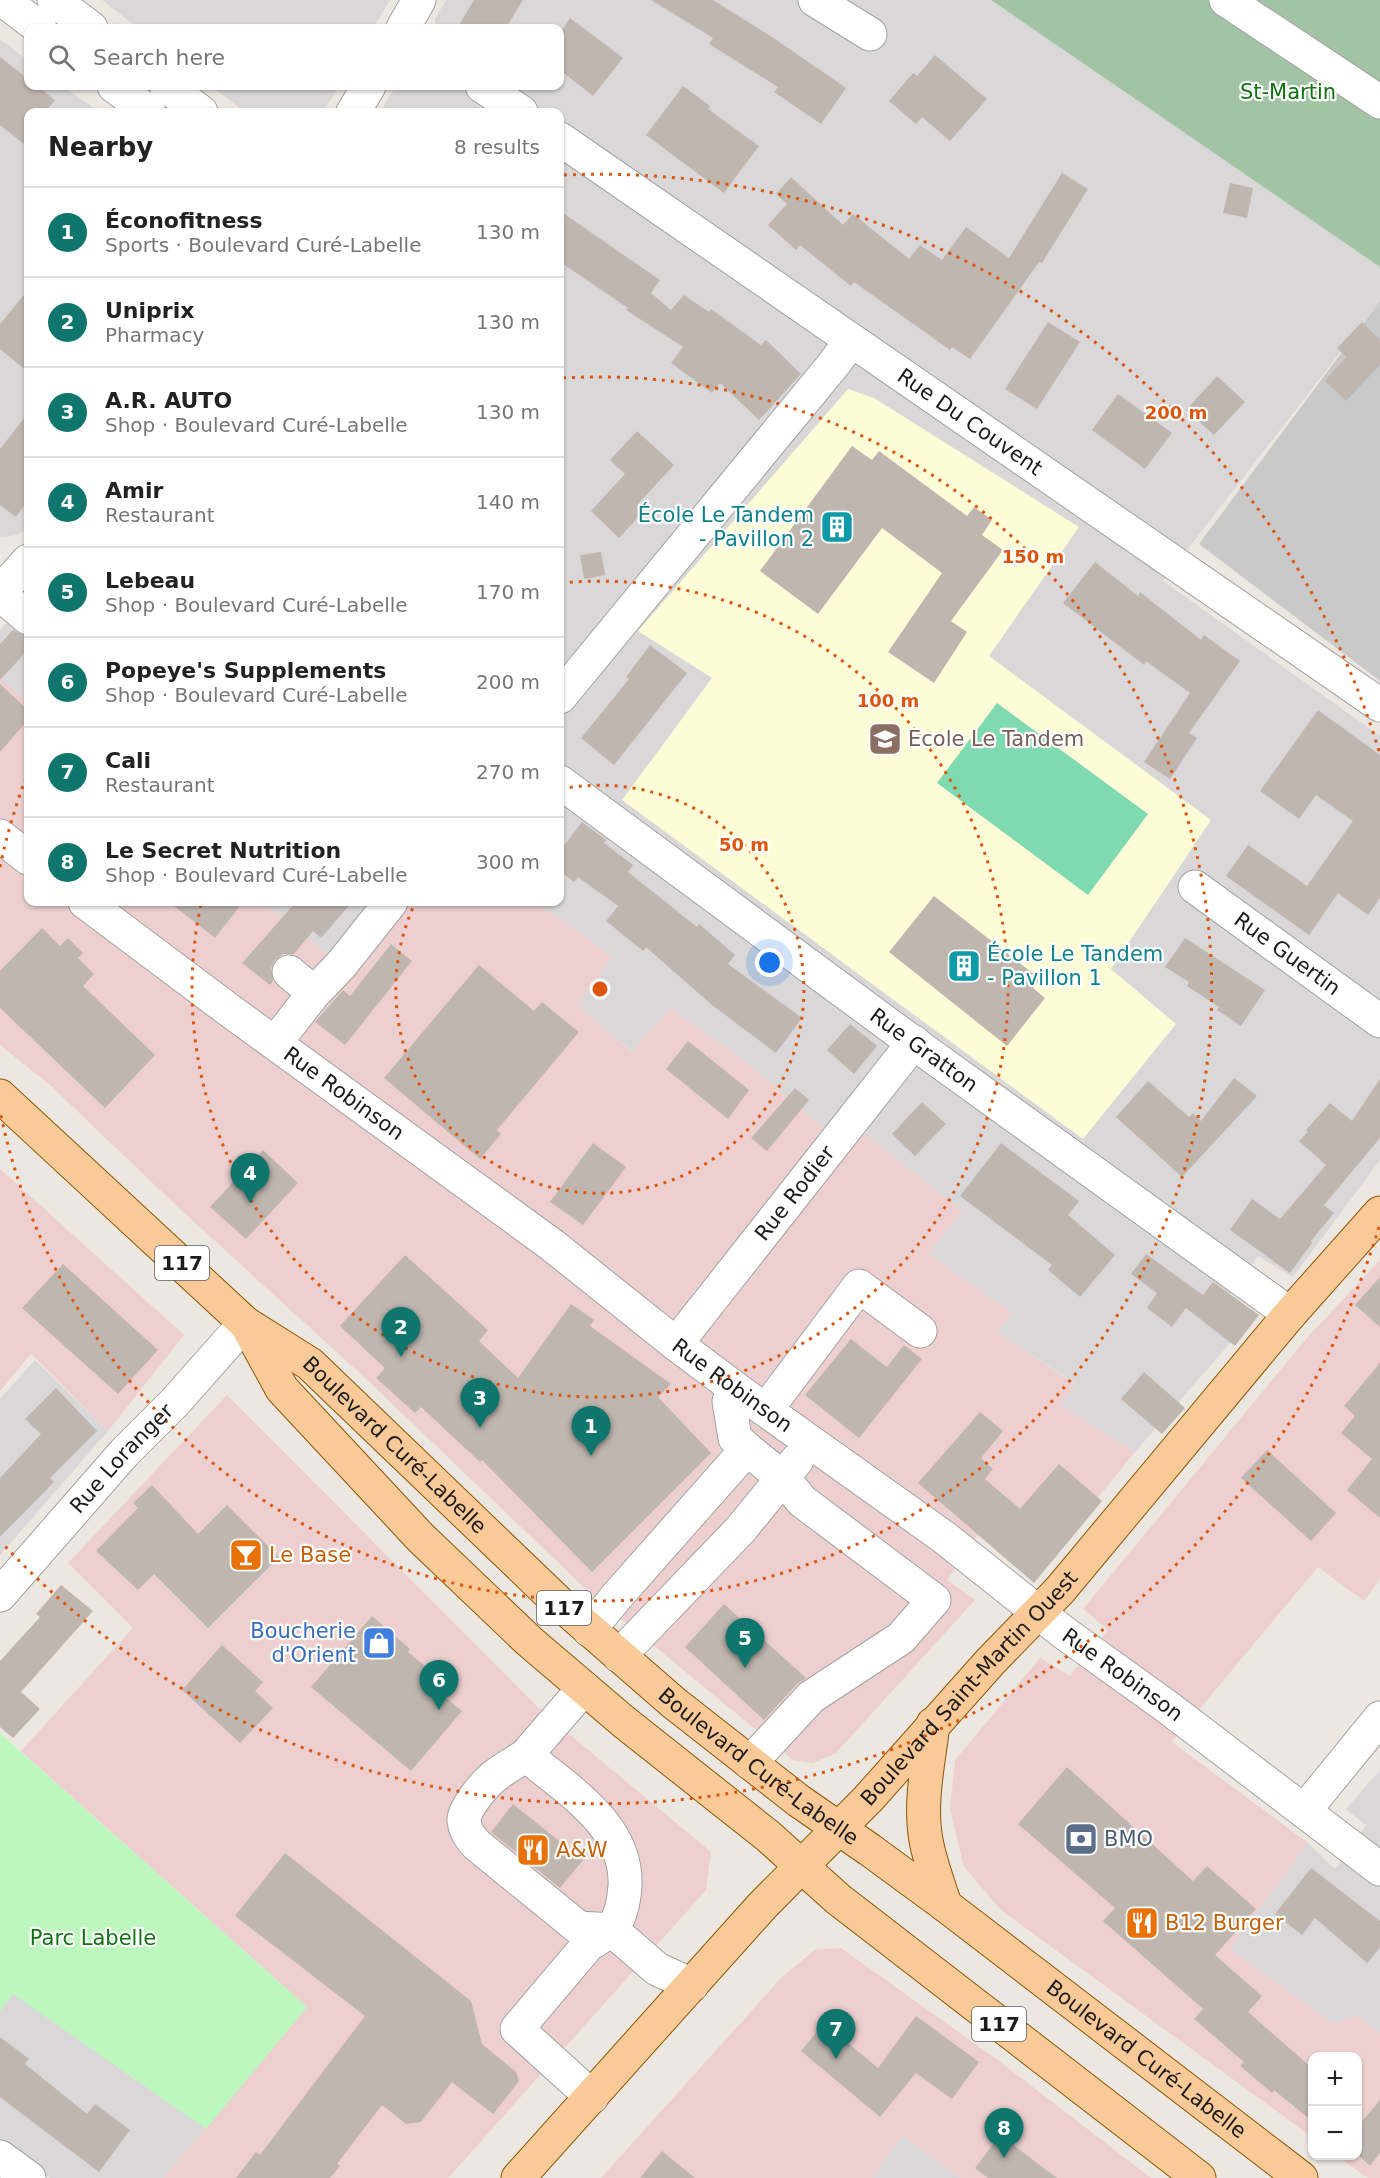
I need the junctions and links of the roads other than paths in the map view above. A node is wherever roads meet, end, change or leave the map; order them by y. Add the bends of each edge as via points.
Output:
1 (3, 0) edge
2 (54, 0) edge
3 (419, 0) edge
4 (815, 0) edge
5 (1226, 0) edge
6 (35, 24) edge
7 (86, 24) edge
8 (405, 24) edge
9 (870, 34) dead end
10 (119, 90) edge
11 (171, 90) edge
12 (367, 90) edge
13 (488, 90) edge
14 (1380, 102) edge
15 (144, 108) edge
16 (196, 108) edge
17 (355, 108) edge
18 (515, 108) edge
19 (564, 142) edge
20 (851, 341) junction
21 (8, 579) edge
22 (24, 610) edge
23 (564, 692) edge
24 (1380, 705) edge
25 (564, 785) edge
26 (0, 836) edge
27 (24, 855) edge
28 (1195, 887) dead end
29 (91, 906) edge
30 (388, 906) edge
31 (289, 972) dead end
32 (314, 993) junction
33 (1380, 1021) edge
34 (275, 1042) junction
35 (914, 1042) junction
36 (0, 1096) edge
37 (1380, 1213) edge
38 (1290, 1314) junction
39 (245, 1323) junction
40 (920, 1331) dead end
41 (676, 1344) junction
42 (736, 1389) junction
43 (766, 1410) junction
44 (810, 1442) junction
45 (747, 1449) junction
46 (783, 1478) junction
47 (0, 1595) edge
48 (1038, 1611) junction
49 (589, 1630) junction
50 (619, 1656) junction
51 (584, 1688) junction
52 (1380, 1718) edge
53 (933, 1724) junction
54 (526, 1755) junction
55 (750, 1763) junction
56 (1304, 1811) junction
57 (840, 1828) junction
58 (802, 1867) junction
59 (1380, 1869) edge
60 (945, 1905) junction
61 (612, 1930) junction
62 (692, 1985) junction
63 (592, 2097) junction
64 (0, 2157) edge
65 (29, 2178) edge
66 (518, 2178) edge
67 (1199, 2178) edge
68 (1300, 2178) edge

1 - 6 street
2 - 7 street
3 - 8 street
4 - 9 street
5 - 14 street
10 - 15 street
11 - 16 street
12 - 17 street
13 - 18 street
19 - 20 street, Rue Du Couvent
20 - 23 street
20 - 24 street, Rue Du Couvent
21 - 22 street
25 - 35 street, Rue Gratton
26 - 27 street
28 - 33 street, Rue Guertin
29 - 34 street, Rue Robinson
30 - 32 street
31 - 32 street
32 - 34 street
34 - 41 street, Rue Robinson via 552,1245
35 - 38 street, Rue Gratton
35 - 41 street, Rue Rodier
36 - 39 main road, Boulevard Curé-Labelle / 117
37 - 38 main road, Boulevard Saint-Martin Ouest
38 - 48 main road, Boulevard Saint-Martin Ouest via 1060,1590
39 - 47 street, Rue Loranger
39 - 49 main road, Boulevard Curé-Labelle / 117 via 310,1364
39 - 51 main road, Boulevard Curé-Labelle / 117 via 282,1389 442,1559
40 - 43 street via 859,1286
41 - 42 street, Rue Robinson
42 - 43 street, Rue Robinson
42 - 45 street via 729,1401 735,1438
43 - 44 street, Rue Robinson
44 - 46 street
44 - 48 street, Rue Robinson via 945,1538
45 - 46 street
45 - 49 street
46 - 50 street via 741,1529
46 - 55 street via 802,1501 934,1600 901,1638 811,1697
48 - 53 main road, Boulevard Saint-Martin Ouest
48 - 56 street, Rue Robinson
49 - 50 main road, Boulevard Curé-Labelle / 117
50 - 55 main road, Boulevard Curé-Labelle / 117
51 - 54 street
51 - 58 main road, Boulevard Curé-Labelle / 117
52 - 56 street
53 - 57 main road, Boulevard Saint-Martin Ouest
53 - 60 main road via 924,1823 927,1849
54 - 61 street via 593,1812 614,1838 625,1880 621,1914
54 - 61 street via 491,1779 468,1807 466,1830 477,1845 579,1928
55 - 57 main road, Boulevard Curé-Labelle / 117
56 - 59 street, Rue Robinson
57 - 58 main road, Boulevard Saint-Martin Ouest
57 - 60 main road, Boulevard Curé-Labelle / 117
58 - 62 main road, Boulevard Saint-Martin Ouest
58 - 67 main road, Boulevard Curé-Labelle / 117
60 - 68 main road, Boulevard Curé-Labelle / 117
61 - 62 street via 657,1969
61 - 63 street via 588,1945 517,2029
62 - 63 main road, Boulevard Saint-Martin Ouest
63 - 66 main road, Boulevard Saint-Martin Ouest
64 - 65 street

